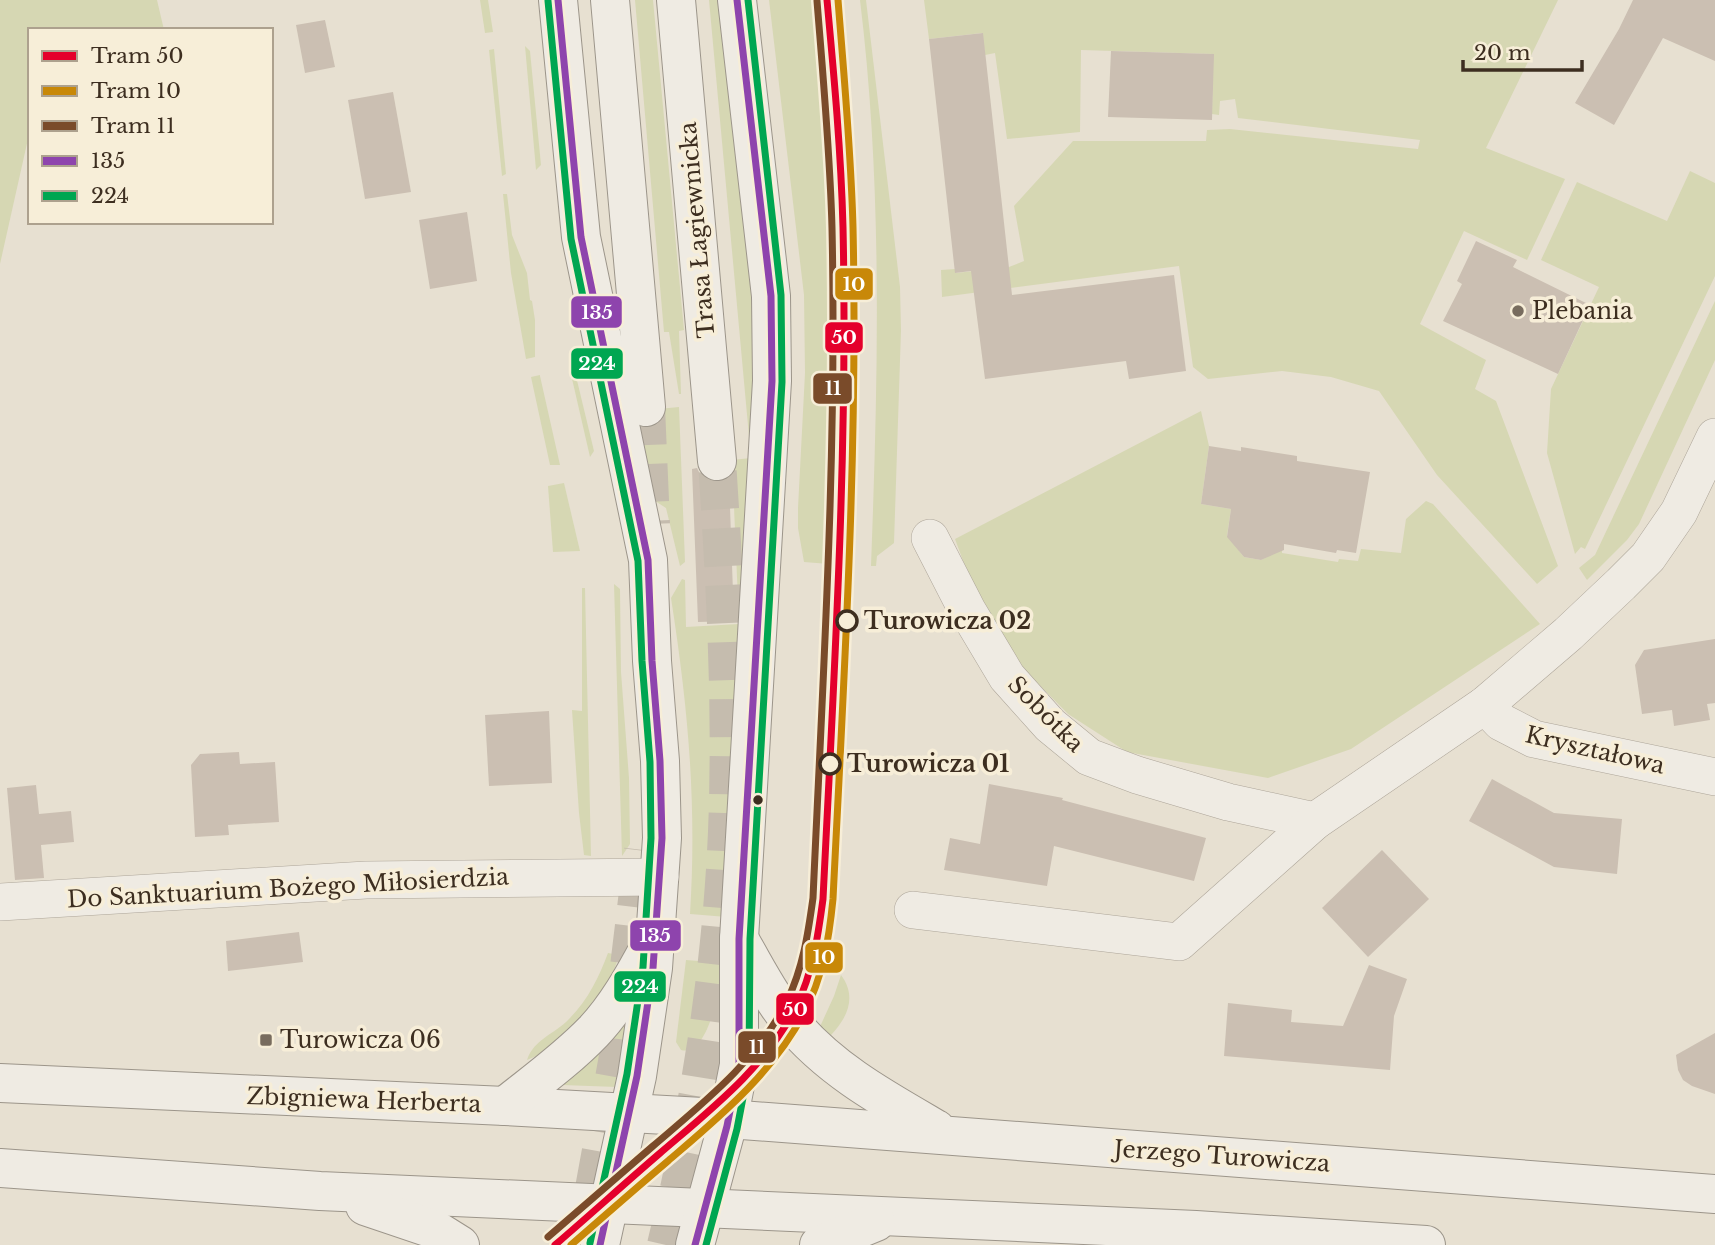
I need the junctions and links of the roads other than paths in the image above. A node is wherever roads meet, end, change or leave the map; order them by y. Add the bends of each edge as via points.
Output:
1 (558, 0) edge
2 (610, 0) edge
3 (676, 0) edge
4 (737, 0) edge
5 (646, 407) tunnel mouth
6 (1715, 437) edge
7 (717, 461) tunnel mouth
8 (930, 538) dead end
9 (1485, 705) junction
10 (1715, 777) edge
11 (1315, 821) junction
12 (660, 877) junction
13 (0, 902) edge
14 (913, 910) dead end
15 (656, 932) junction
16 (739, 939) junction
17 (0, 1083) edge
18 (505, 1106) junction
19 (629, 1113) junction
20 (729, 1119) junction
21 (947, 1136) junction
22 (0, 1168) edge
23 (320, 1191) junction
24 (1715, 1195) edge
25 (610, 1205) junction
26 (705, 1209) junction
27 (887, 1217) junction
28 (1082, 1236) edge
29 (460, 1245) edge
30 (600, 1245) edge
31 (695, 1245) edge
32 (818, 1245) edge
33 (1426, 1245) edge

1 - 12 main road via 582,237 648,560 660,761
2 - 5 main road
3 - 7 main road, Trasa Łagiewnicka
4 - 16 main road via 766,245 772,337
6 - 9 street via 1679,512 1648,556 1568,634
8 - 11 street, Sobótka via 1007,677 1050,725 1089,757 1228,802
9 - 10 street, Kryształowa via 1510,728 1541,741
9 - 11 street
11 - 14 street via 1179,942
12 - 13 street, Do Sanktuarium Bożego Miłosierdzia via 366,880
12 - 15 main road
15 - 18 main road via 637,970 595,1030
15 - 19 main road
16 - 20 main road via 739,1065
16 - 21 main road via 789,1020 806,1038 846,1075
17 - 18 main road, Zbigniewa Herberta
18 - 19 main road, Zbigniewa Herberta
19 - 20 main road, Zbigniewa Herberta
19 - 25 main road
20 - 21 main road, Jerzego Turowicza
20 - 26 main road
21 - 24 main road, Jerzego Turowicza
22 - 23 main road
23 - 25 main road
23 - 29 main road via 436,1230
25 - 26 main road
25 - 30 main road
26 - 27 main road
26 - 31 main road
27 - 28 main road
27 - 32 main road
28 - 33 main road via 1196,1230

